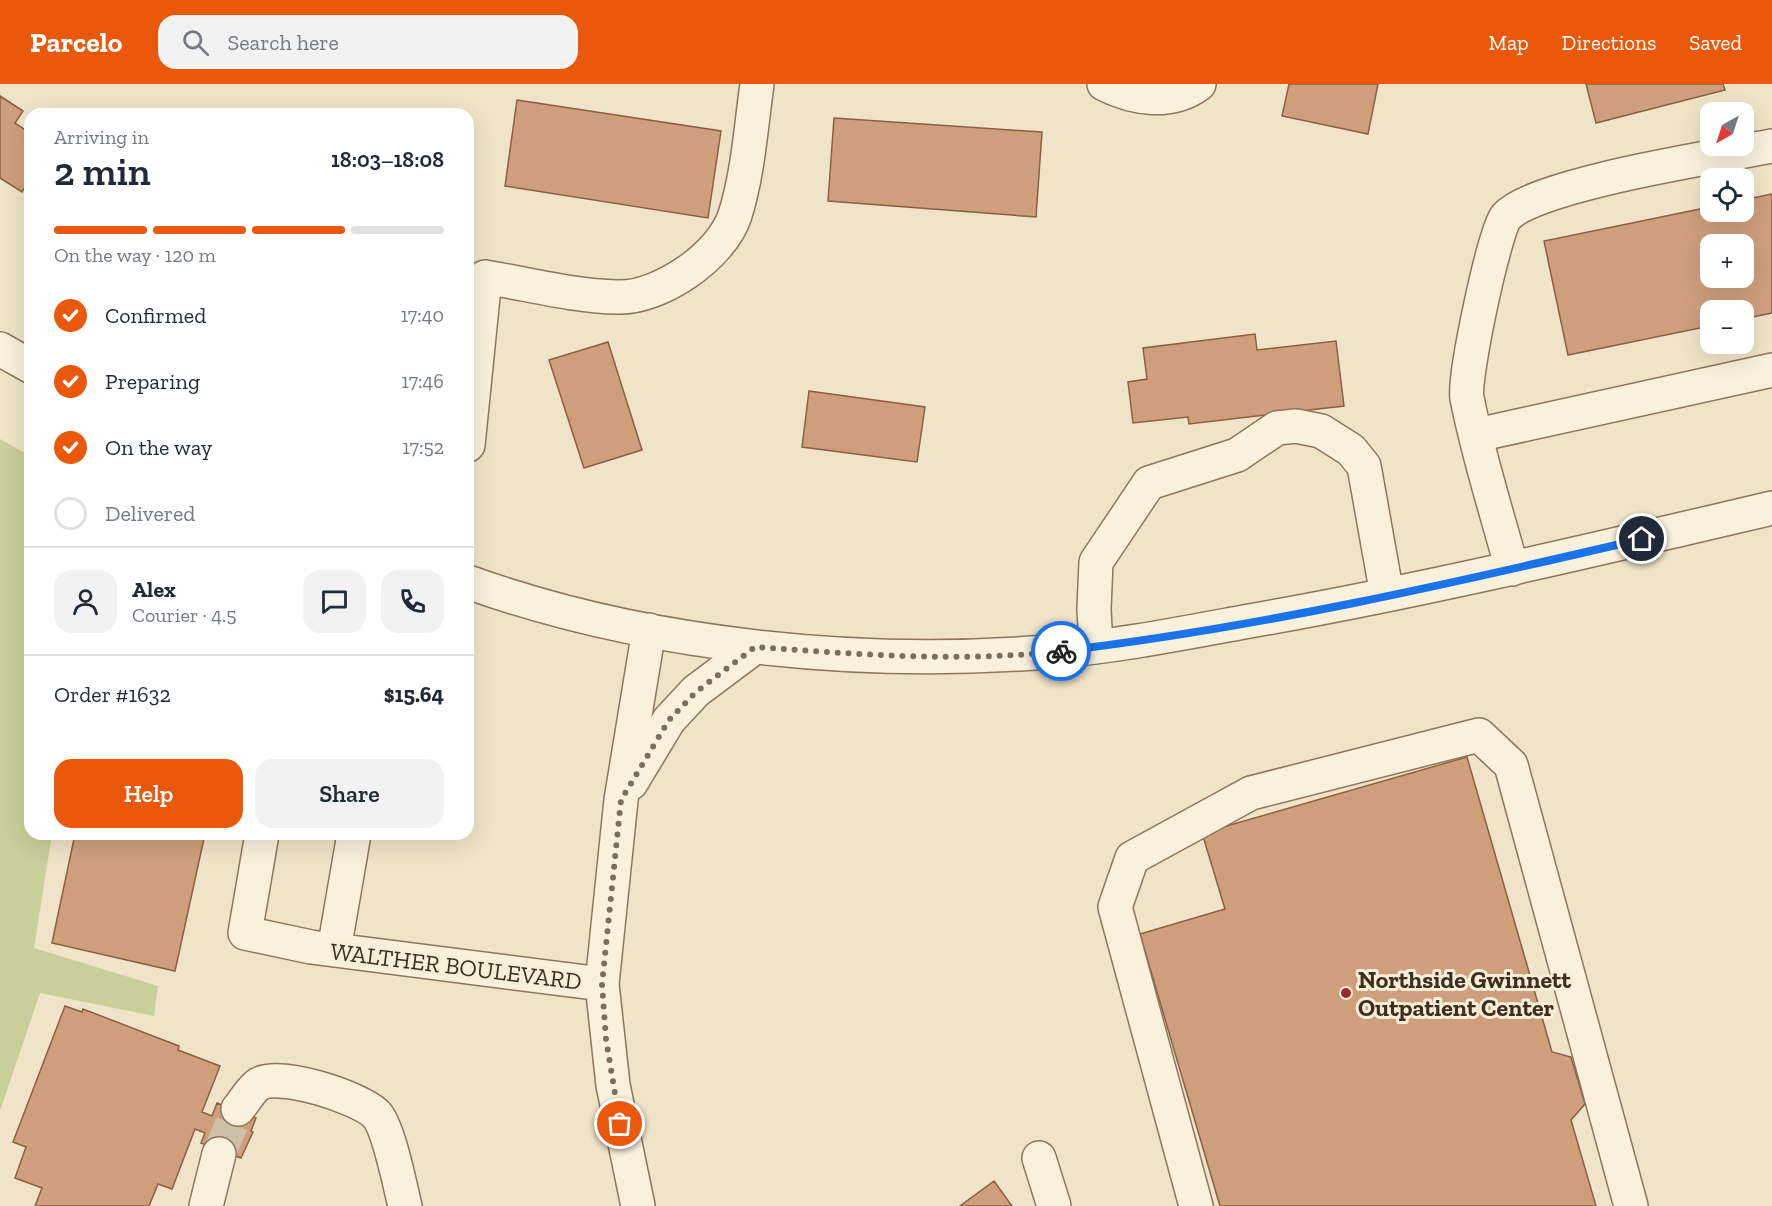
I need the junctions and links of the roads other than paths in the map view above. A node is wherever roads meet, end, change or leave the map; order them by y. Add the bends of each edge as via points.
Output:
1 (757, 84) edge
2 (1104, 84) edge
3 (1199, 84) edge
4 (1772, 146) edge
5 (0, 349) edge
6 (24, 363) edge
7 (1772, 370) edge
8 (474, 386) edge
9 (1477, 435) junction
10 (1772, 508) edge
11 (1512, 569) junction
12 (474, 584) edge
13 (1387, 595) junction
14 (649, 630) junction
15 (755, 647) junction
16 (1096, 647) junction
17 (621, 800) junction
18 (261, 840) edge
19 (352, 840) edge
20 (323, 949) junction
21 (602, 984) junction
22 (238, 1109) tunnel mouth
23 (219, 1154) tunnel mouth
24 (1039, 1158) dead end
25 (632, 1205) edge
26 (206, 1206) edge
27 (405, 1206) edge
28 (1054, 1206) edge
29 (1196, 1206) edge
30 (1631, 1206) edge

1 - 8 street via 735,218 712,252 695,268 646,293 618,298 485,277
2 - 3 street via 1142,99 1186,93
4 - 9 street via 1631,173 1536,198 1506,217 1487,269 1466,395
5 - 6 street
7 - 9 street
9 - 11 street
10 - 11 street
11 - 13 street
12 - 14 street
13 - 16 street
13 - 16 street via 1364,466 1351,450 1321,431 1296,426 1277,428 1237,455 1149,483 1096,562
14 - 15 street
14 - 17 street
15 - 16 street via 877,656 968,656
15 - 17 street via 696,692 669,720
17 - 21 street
18 - 20 street, WALTHER BOULEVARD via 245,933
19 - 20 street
20 - 21 street, WALTHER BOULEVARD
21 - 25 street via 612,1085
22 - 27 street via 258,1085 280,1080 338,1094 376,1115 393,1153
23 - 26 street
24 - 28 street
29 - 30 street via 1115,907 1132,858 1251,793 1479,735 1511,765

